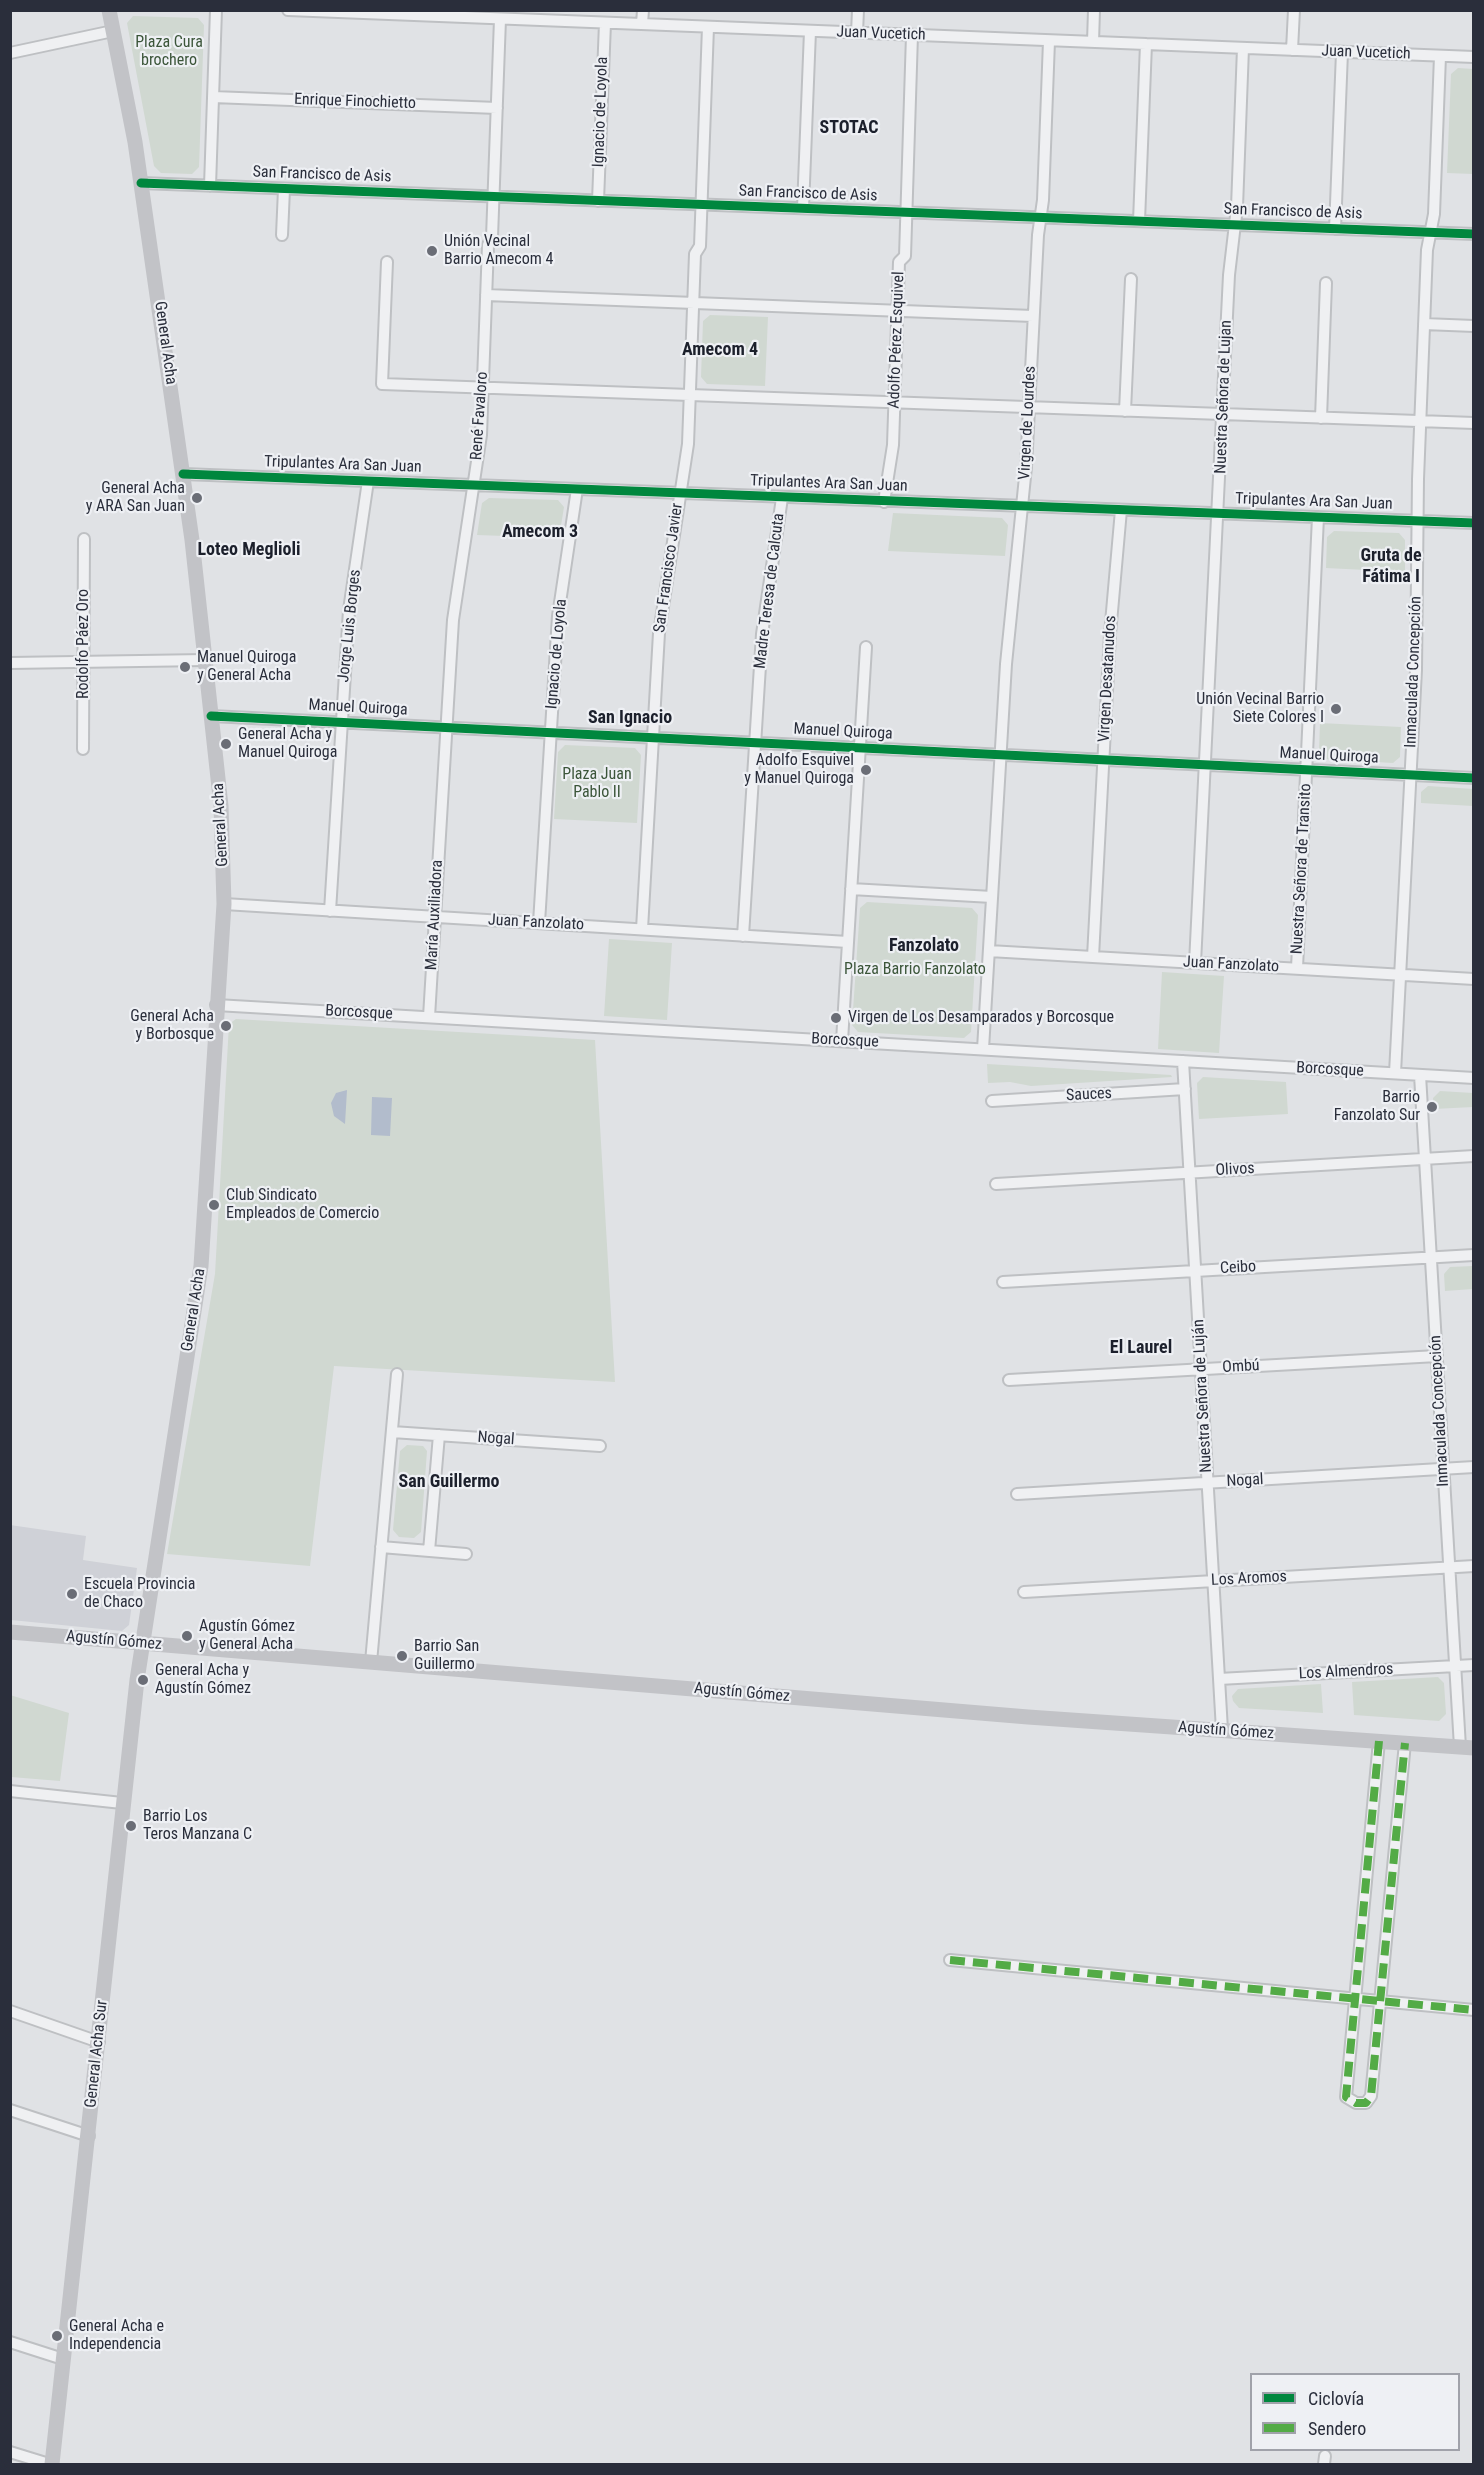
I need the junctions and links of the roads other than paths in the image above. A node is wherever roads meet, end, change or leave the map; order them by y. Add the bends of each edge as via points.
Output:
1 (109, 10) edge
2 (216, 10) edge
3 (288, 10) edge
4 (643, 10) edge
5 (858, 10) edge
6 (1094, 10) edge
7 (1294, 10) edge
8 (432, 13) edge
9 (500, 19) junction
10 (604, 23) junction
11 (642, 24) junction
12 (708, 27) junction
13 (113, 31) junction
14 (810, 31) junction
15 (857, 33) junction
16 (912, 35) junction
17 (1049, 41) junction
18 (1094, 42) junction
19 (1146, 45) junction
20 (1243, 48) junction
21 (1292, 50) junction
22 (1342, 52) junction
23 (10, 53) edge
24 (1440, 56) junction
25 (1473, 57) edge
26 (213, 97) junction
27 (497, 108) junction
28 (141, 183) junction
29 (210, 186) junction
30 (284, 189) junction
31 (494, 197) junction
32 (598, 201) junction
33 (702, 204) junction
34 (803, 208) junction
35 (906, 212) junction
36 (1040, 217) junction
37 (1139, 221) junction
38 (1234, 225) junction
39 (1335, 229) junction
40 (1431, 232) junction
41 (1473, 234) edge
42 (282, 235) dead end
43 (387, 262) dead end
44 (1131, 279) dead end
45 (1326, 283) dead end
46 (486, 295) junction
47 (693, 303) junction
48 (898, 311) junction
49 (1033, 316) junction
50 (1424, 324) junction
51 (1473, 326) edge
52 (483, 388) junction
53 (690, 395) junction
54 (894, 402) junction
55 (1029, 407) junction
56 (1125, 411) junction
57 (1224, 414) junction
58 (1321, 418) junction
59 (1420, 421) junction
60 (1473, 423) edge
61 (183, 474) junction
62 (368, 481) junction
63 (473, 485) junction
64 (578, 489) junction
65 (680, 494) junction
66 (782, 498) junction
67 (884, 502) junction
68 (1022, 507) junction
69 (1120, 510) junction
70 (1219, 514) junction
71 (1318, 517) junction
72 (1418, 521) junction
73 (1473, 523) edge
74 (84, 539) dead end
75 (866, 647) dead end
76 (205, 660) junction
77 (84, 662) junction
78 (10, 663) edge
79 (211, 716) junction
80 (342, 722) junction
81 (447, 727) junction
82 (551, 732) junction
83 (653, 738) junction
84 (755, 742) junction
85 (860, 748) junction
86 (83, 749) dead end
87 (1000, 755) junction
88 (1104, 760) junction
89 (1204, 765) junction
90 (1307, 770) junction
91 (1411, 775) junction
92 (1473, 778) edge
93 (441, 813) joint
94 (851, 889) junction
95 (992, 897) junction
96 (224, 904) junction
97 (330, 911) junction
98 (435, 917) junction
99 (539, 923) junction
100 (642, 929) junction
101 (743, 936) junction
102 (848, 942) junction
103 (989, 951) junction
104 (1093, 957) junction
105 (1195, 963) junction
106 (1297, 969) junction
107 (1400, 974) junction
108 (1473, 979) edge
109 (216, 1005) junction
110 (429, 1017) junction
111 (842, 1041) junction
112 (983, 1049) junction
113 (1183, 1061) junction
114 (1395, 1073) junction
115 (1420, 1075) junction
116 (1473, 1078) edge
117 (1185, 1089) junction
118 (992, 1101) dead end
119 (1473, 1156) edge
120 (1425, 1159) junction
121 (1190, 1172) junction
122 (996, 1184) dead end
123 (1473, 1255) edge
124 (1431, 1257) junction
125 (1195, 1271) junction
126 (1003, 1282) dead end
127 (1437, 1356) junction
128 (1201, 1369) junction
129 (397, 1374) dead end
130 (1009, 1380) dead end
131 (392, 1432) junction
132 (439, 1435) junction
133 (600, 1446) dead end
134 (1473, 1467) edge
135 (1443, 1469) junction
136 (1208, 1483) junction
137 (1017, 1494) dead end
138 (381, 1547) junction
139 (429, 1551) junction
140 (466, 1554) dead end
141 (1473, 1566) edge
142 (1449, 1568) junction
143 (1214, 1581) junction
144 (1024, 1592) dead end
145 (10, 1632) edge
146 (142, 1643) junction
147 (371, 1662) junction
148 (1473, 1665) edge
149 (1455, 1666) junction
150 (1219, 1679) junction
151 (1222, 1730) junction
152 (1379, 1741) junction
153 (1405, 1743) junction
154 (1466, 1747) edge
155 (10, 1791) edge
156 (122, 1803) junction
157 (950, 1960) dead end
158 (1355, 1999) junction
159 (1380, 2001) junction
160 (1473, 2010) edge
161 (10, 2011) edge
162 (99, 2042) junction
163 (10, 2110) edge
164 (88, 2136) junction
165 (10, 2342) edge
166 (63, 2359) junction
167 (10, 2452) edge
168 (50, 2464) edge

1 - 13 main road, General Acha
2 - 26 street
3 - 8 street, Juan Vucetich
4 - 11 street
5 - 15 street
6 - 18 street
7 - 21 street
8 - 9 street, Juan Vucetich
9 - 10 street, Juan Vucetich
9 - 27 street, René Favaloro
10 - 11 street, Juan Vucetich
10 - 32 street, Ignacio de Loyola
11 - 12 street, Juan Vucetich
12 - 14 street, Juan Vucetich
12 - 33 street, San Francisco Javier
13 - 23 street
13 - 28 main road, General Acha
14 - 15 street, Juan Vucetich
14 - 34 street
15 - 16 street, Juan Vucetich
16 - 17 street, Juan Vucetich
16 - 35 street, Adolfo Pérez Esquivel
17 - 18 street, Juan Vucetich
17 - 36 street, Virgen de Lourdes
18 - 19 street, Juan Vucetich
19 - 20 street, Juan Vucetich
19 - 37 street
20 - 21 street, Juan Vucetich
20 - 38 street, Nuestra Señora de Lujan
21 - 22 street, Juan Vucetich
22 - 24 street, Juan Vucetich
22 - 39 street
24 - 25 street, Juan Vucetich
24 - 40 street, Inmaculada Concepción
26 - 27 street, Enrique Finochietto
26 - 29 street
27 - 31 street, René Favaloro
28 - 29 street, San Francisco de Asis
28 - 61 main road, General Acha
29 - 30 street, San Francisco de Asis
30 - 31 street, San Francisco de Asis
30 - 42 street
31 - 32 street, San Francisco de Asis
31 - 46 street, René Favaloro
32 - 33 street, San Francisco de Asis
33 - 34 street, San Francisco de Asis
33 - 47 street, San Francisco Javier
34 - 35 street, San Francisco de Asis
35 - 36 street, San Francisco de Asis
35 - 48 street, Adolfo Pérez Esquivel
36 - 37 street, San Francisco de Asis
36 - 49 street, Virgen de Lourdes
37 - 38 street, San Francisco de Asis
38 - 39 street, San Francisco de Asis
38 - 57 street, Nuestra Señora de Lujan
39 - 40 street, San Francisco de Asis
40 - 41 street, San Francisco de Asis
40 - 50 street, Inmaculada Concepción
43 - 52 street via 382,384
44 - 56 street
45 - 58 street
46 - 47 street
46 - 52 street, René Favaloro
47 - 48 street
47 - 53 street, San Francisco Javier
48 - 49 street
48 - 54 street, Adolfo Pérez Esquivel
49 - 55 street, Virgen de Lourdes
50 - 51 street
50 - 59 street, Inmaculada Concepción
52 - 53 street
52 - 63 street, René Favaloro
53 - 54 street
53 - 65 street, San Francisco Javier
54 - 55 street
54 - 67 street, Adolfo Pérez Esquivel via 893,445
55 - 56 street
55 - 68 street, Virgen de Lourdes
56 - 57 street
57 - 58 street
57 - 70 street, Nuestra Señora de Lujan
58 - 59 street
59 - 60 street
59 - 72 street, Inmaculada Concepción
61 - 62 street, Tripulantes Ara San Juan
61 - 76 main road, General Acha
62 - 63 street, Tripulantes Ara San Juan
62 - 80 street, Jorge Luis Borges via 349,610
63 - 64 street, Tripulantes Ara San Juan
63 - 81 street, René Favaloro via 453,620
64 - 65 street, Tripulantes Ara San Juan
64 - 82 street, Ignacio de Loyola via 558,615
65 - 66 street, Tripulantes Ara San Juan
65 - 83 street, San Francisco Javier via 659,633
66 - 67 street, Tripulantes Ara San Juan
66 - 84 street, Madre Teresa de Calcuta via 762,633
67 - 68 street, Tripulantes Ara San Juan
68 - 69 street, Tripulantes Ara San Juan
68 - 87 street, Virgen de Lourdes
69 - 70 street, Tripulantes Ara San Juan
69 - 88 street, Virgen Desatanudos
70 - 71 street, Tripulantes Ara San Juan
70 - 89 street, Nuestra Señora de Lujan
71 - 72 street, Tripulantes Ara San Juan
71 - 90 street, Nuestra Señora de Transito
72 - 73 street, Tripulantes Ara San Juan
72 - 91 street, Inmaculada Concepción
74 - 77 street, Rodolfo Páez Oro
75 - 85 street
76 - 77 street
76 - 79 main road, General Acha
77 - 78 street
77 - 86 street, Rodolfo Páez Oro
79 - 80 street, Manuel Quiroga
79 - 96 main road, General Acha via 222,817
80 - 81 street, Manuel Quiroga
80 - 97 street, Jorge Luis Borges
81 - 82 street, Manuel Quiroga
81 - 93 street, René Favaloro
82 - 83 street, Manuel Quiroga
82 - 99 street, Ignacio de Loyola
83 - 84 street, Manuel Quiroga
83 - 100 street, San Francisco Javier
84 - 85 street, Manuel Quiroga
84 - 101 street, Madre Teresa de Calcuta
85 - 87 street, Manuel Quiroga
85 - 94 street
87 - 88 street, Manuel Quiroga
87 - 95 street, Virgen de Lourdes
88 - 89 street, Manuel Quiroga
88 - 104 street, Virgen Desatanudos
89 - 90 street, Manuel Quiroga
89 - 105 street, Nuestra Señora de Lujan
90 - 91 street, Manuel Quiroga
90 - 106 street, Nuestra Señora de Transito
91 - 92 street, Manuel Quiroga
91 - 107 street, Inmaculada Concepción
93 - 98 street, María Auxiliadora
94 - 95 street
94 - 102 street
95 - 103 street, Virgen de Lourdes
96 - 97 street, Juan Fanzolato
96 - 109 main road, General Acha
97 - 98 street, Juan Fanzolato
98 - 99 street, Juan Fanzolato
98 - 110 street, María Auxiliadora
99 - 100 street, Juan Fanzolato
100 - 101 street, Juan Fanzolato
101 - 102 street, Juan Fanzolato
102 - 111 street
103 - 104 street, Juan Fanzolato
103 - 112 street, Virgen de Lourdes
104 - 105 street, Juan Fanzolato
105 - 106 street, Juan Fanzolato
106 - 107 street, Juan Fanzolato
107 - 108 street, Juan Fanzolato
107 - 114 street, Inmaculada Concepción
109 - 110 street, Borcosque
109 - 146 main road, General Acha via 201,1266
110 - 111 street, Borcosque
111 - 112 street, Borcosque
112 - 113 street, Borcosque
113 - 114 street, Borcosque
113 - 117 street, Nuestra Señora de Luján
114 - 115 street, Borcosque
115 - 116 street, Borcosque
115 - 120 street, Inmaculada Concepción
117 - 118 street, Sauces
117 - 121 street, Nuestra Señora de Luján
119 - 120 street, Olivos
120 - 121 street, Olivos
120 - 124 street, Inmaculada Concepción
121 - 122 street, Olivos
121 - 125 street, Nuestra Señora de Luján
123 - 124 street, Ceibo
124 - 125 street, Ceibo
124 - 127 street, Inmaculada Concepción
125 - 126 street, Ceibo
125 - 128 street, Nuestra Señora de Luján
127 - 128 street, Ombú
127 - 135 street, Inmaculada Concepción
128 - 130 street, Ombú
128 - 136 street, Nuestra Señora de Luján
129 - 131 street
131 - 132 street, Nogal
131 - 138 street
132 - 133 street, Nogal
132 - 139 street
134 - 135 street, Nogal
135 - 136 street, Nogal
135 - 142 street, Inmaculada Concepción
136 - 137 street, Nogal
136 - 143 street, Nuestra Señora de Luján
138 - 139 street
138 - 147 street
139 - 140 street
141 - 142 street, Los Aromos
142 - 143 street, Los Aromos
142 - 149 street, Inmaculada Concepción
143 - 144 street, Los Aromos
143 - 150 street, Nuestra Señora de Luján
145 - 146 main road, Agustín Gómez
146 - 147 main road, Agustín Gómez
146 - 156 main road, General Acha Sur
147 - 151 main road, Agustín Gómez
148 - 149 street, Los Almendros
149 - 150 street, Los Almendros
149 - 154 street, Inmaculada Concepción
150 - 151 street, Nuestra Señora de Luján
151 - 152 main road, Agustín Gómez
152 - 153 main road, Agustín Gómez
152 - 158 street
153 - 154 main road, Agustín Gómez
153 - 159 street
155 - 156 street
156 - 162 main road, General Acha Sur
157 - 158 street
158 - 159 street
158 - 159 street via 1346,2097 1356,2103 1366,2103 1371,2096
159 - 160 street
161 - 162 street
162 - 164 main road, General Acha Sur
163 - 164 street
164 - 166 main road, General Acha Sur
165 - 166 street
166 - 168 main road, General Acha Sur
167 - 168 street

